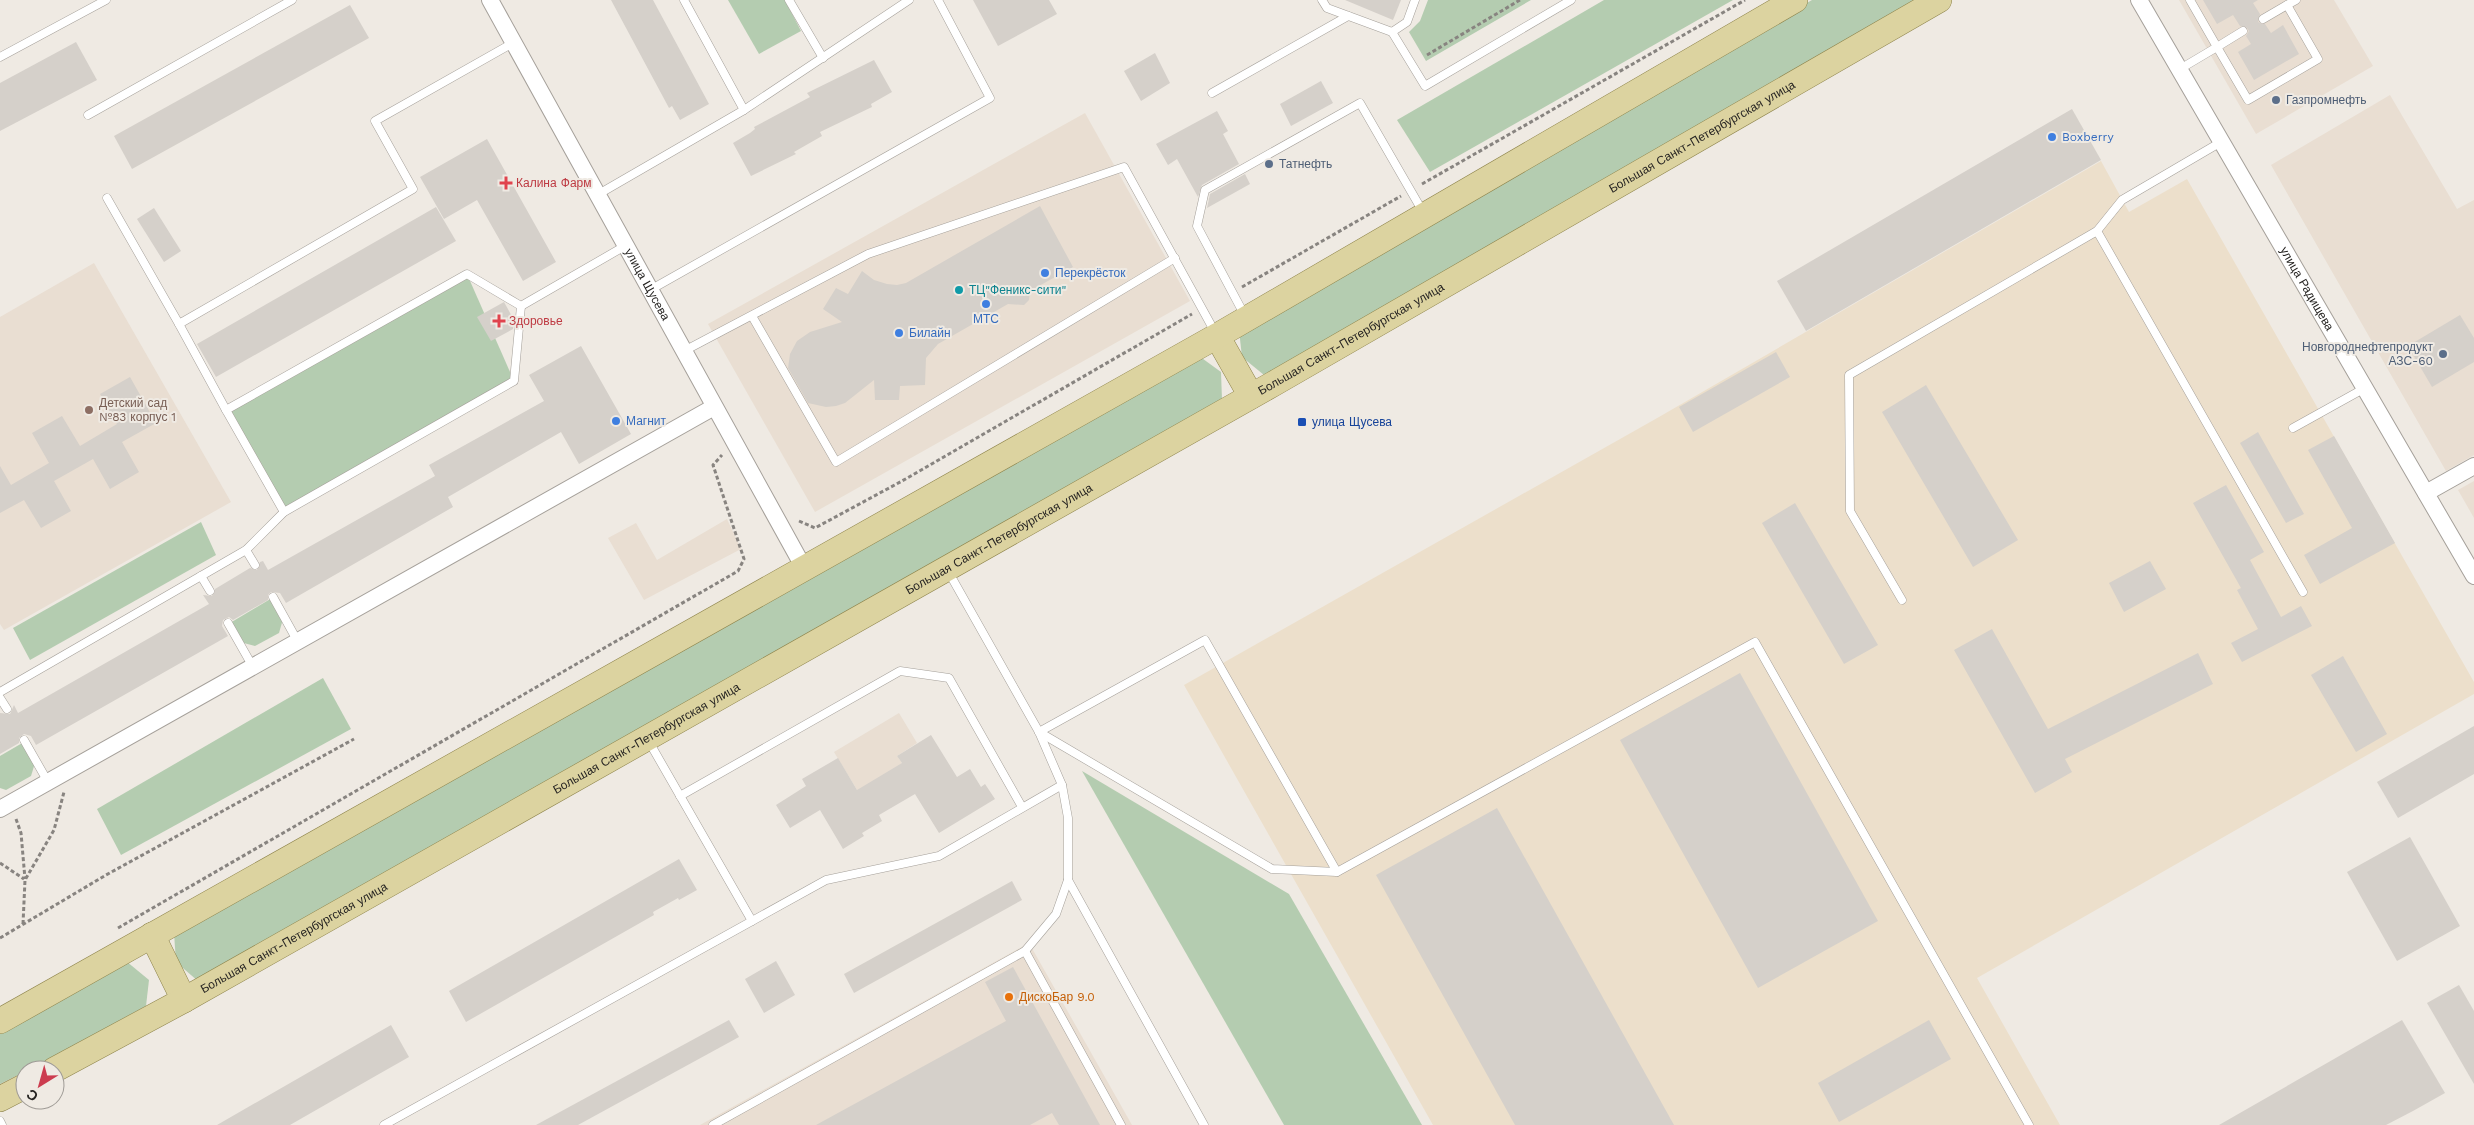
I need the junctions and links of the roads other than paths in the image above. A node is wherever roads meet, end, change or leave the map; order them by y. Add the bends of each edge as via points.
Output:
1 (292, 0) edge
2 (490, 0) edge
3 (684, 0) edge
4 (788, 0) edge
5 (909, 0) edge
6 (938, 0) edge
7 (1322, 0) edge
8 (1415, 0) edge
9 (1571, 0) edge
10 (1795, 0) edge
11 (1940, 0) edge
12 (2139, 0) edge
13 (2190, 0) edge
14 (2296, 0) edge
15 (102, 1) edge
16 (2287, 5) junction
17 (1348, 16) junction
18 (2263, 20) dead end
19 (2243, 31) dead end
20 (1392, 32) junction
21 (513, 43) junction
22 (2217, 47) junction
23 (0, 57) edge
24 (822, 58) junction
25 (2180, 69) junction
26 (1212, 94) dead end
27 (744, 110) junction
28 (88, 115) dead end
29 (2221, 142) junction
30 (597, 195) junction
31 (107, 198) dead end
32 (1424, 215) junction
33 (2097, 231) junction
34 (626, 246) junction
35 (1175, 258) junction
36 (650, 290) junction
37 (521, 306) junction
38 (752, 316) junction
39 (1246, 318) junction
40 (179, 324) junction
41 (1217, 336) junction
42 (684, 351) junction
43 (2365, 388) junction
44 (1251, 396) junction
45 (714, 407) junction
46 (226, 410) junction
47 (2293, 428) dead end
48 (2474, 466) edge
49 (2426, 493) junction
50 (284, 512) junction
51 (246, 550) junction
52 (255, 565) dead end
53 (804, 568) junction
54 (946, 569) junction
55 (202, 576) junction
56 (2474, 576) edge
57 (210, 591) dead end
58 (2303, 592) dead end
59 (273, 597) dead end
60 (1902, 600) dead end
61 (228, 623) dead end
62 (298, 642) junction
63 (253, 667) junction
64 (0, 692) edge
65 (0, 698) edge
66 (6, 709) dead end
67 (1039, 732) junction
68 (648, 739) junction
69 (24, 740) dead end
70 (48, 782) junction
71 (1062, 785) junction
72 (680, 796) junction
73 (1022, 807) junction
74 (3, 808) edge
75 (1337, 872) junction
76 (1068, 880) junction
77 (752, 920) junction
78 (152, 936) junction
79 (1025, 951) junction
80 (184, 1000) junction
81 (0, 1021) edge
82 (65, 1064) edge
83 (15, 1091) edge
84 (0, 1099) edge
85 (0, 1121) edge
86 (2, 1125) edge
87 (384, 1125) edge
88 (713, 1125) edge
89 (1121, 1125) edge
90 (1203, 1125) edge
91 (2029, 1125) edge

1 - 28 lane
2 - 21 street, улица Щусева
3 - 27 lane
4 - 24 lane
5 - 24 lane
6 - 36 lane via 990,98
7 - 17 lane via 1327,8
8 - 20 lane via 1407,22
9 - 20 lane via 1425,86
10 - 32 main road
11 - 44 main road, Большая Санкт-Петербургская улица
12 - 25 street, улица Радищева
13 - 22 lane
14 - 16 lane
15 - 23 lane
16 - 18 lane
16 - 22 lane via 2318,59 2248,100
17 - 20 lane
17 - 26 lane
19 - 22 lane
21 - 30 street, улица Щусева
21 - 40 lane via 375,121 413,189
22 - 25 lane
24 - 27 lane
25 - 29 street, улица Радищева
27 - 30 lane
29 - 33 lane via 2122,200
29 - 43 street, улица Радищева
30 - 34 street, улица Щусева
31 - 40 lane
32 - 39 main road
32 - 39 lane via 1360,103 1205,190 1197,226
33 - 58 lane
33 - 60 lane via 1849,375 1850,512
34 - 36 street, улица Щусева
34 - 37 lane
35 - 38 lane via 1124,167 868,254
35 - 38 lane via 836,462
35 - 41 lane
36 - 42 street, улица Щусева
37 - 46 lane via 467,274
37 - 50 lane via 514,381
38 - 42 lane
39 - 41 main road
40 - 46 lane
41 - 44 main road
41 - 53 main road
42 - 45 street, улица Щусева
43 - 47 lane
43 - 49 street, улица Радищева
44 - 54 main road, Большая Санкт-Петербургская улица
45 - 53 street, улица Щусева
45 - 62 street
46 - 50 lane
48 - 49 street
49 - 56 street, улица Радищева
50 - 51 lane
51 - 52 lane
51 - 55 lane
53 - 78 main road
54 - 67 lane
54 - 68 main road, Большая Санкт-Петербургская улица
55 - 57 lane
55 - 64 lane
59 - 62 lane
61 - 63 lane
62 - 63 street
63 - 70 street
65 - 66 lane
67 - 71 lane
67 - 75 lane via 1272,869
67 - 75 lane via 1205,640
68 - 72 lane
68 - 80 main road, Большая Санкт-Петербургская улица
69 - 70 lane
70 - 74 street
71 - 73 lane
71 - 76 lane via 1068,818
72 - 73 lane via 900,671 949,678
72 - 77 lane
73 - 77 lane via 939,856 826,880
75 - 91 lane via 1755,642
76 - 79 lane via 1056,914
76 - 90 lane
77 - 87 lane
78 - 80 main road
78 - 81 main road
79 - 88 lane
79 - 89 lane
80 - 82 main road, Большая Санкт-Петербургская улица
83 - 84 main road
85 - 86 lane

